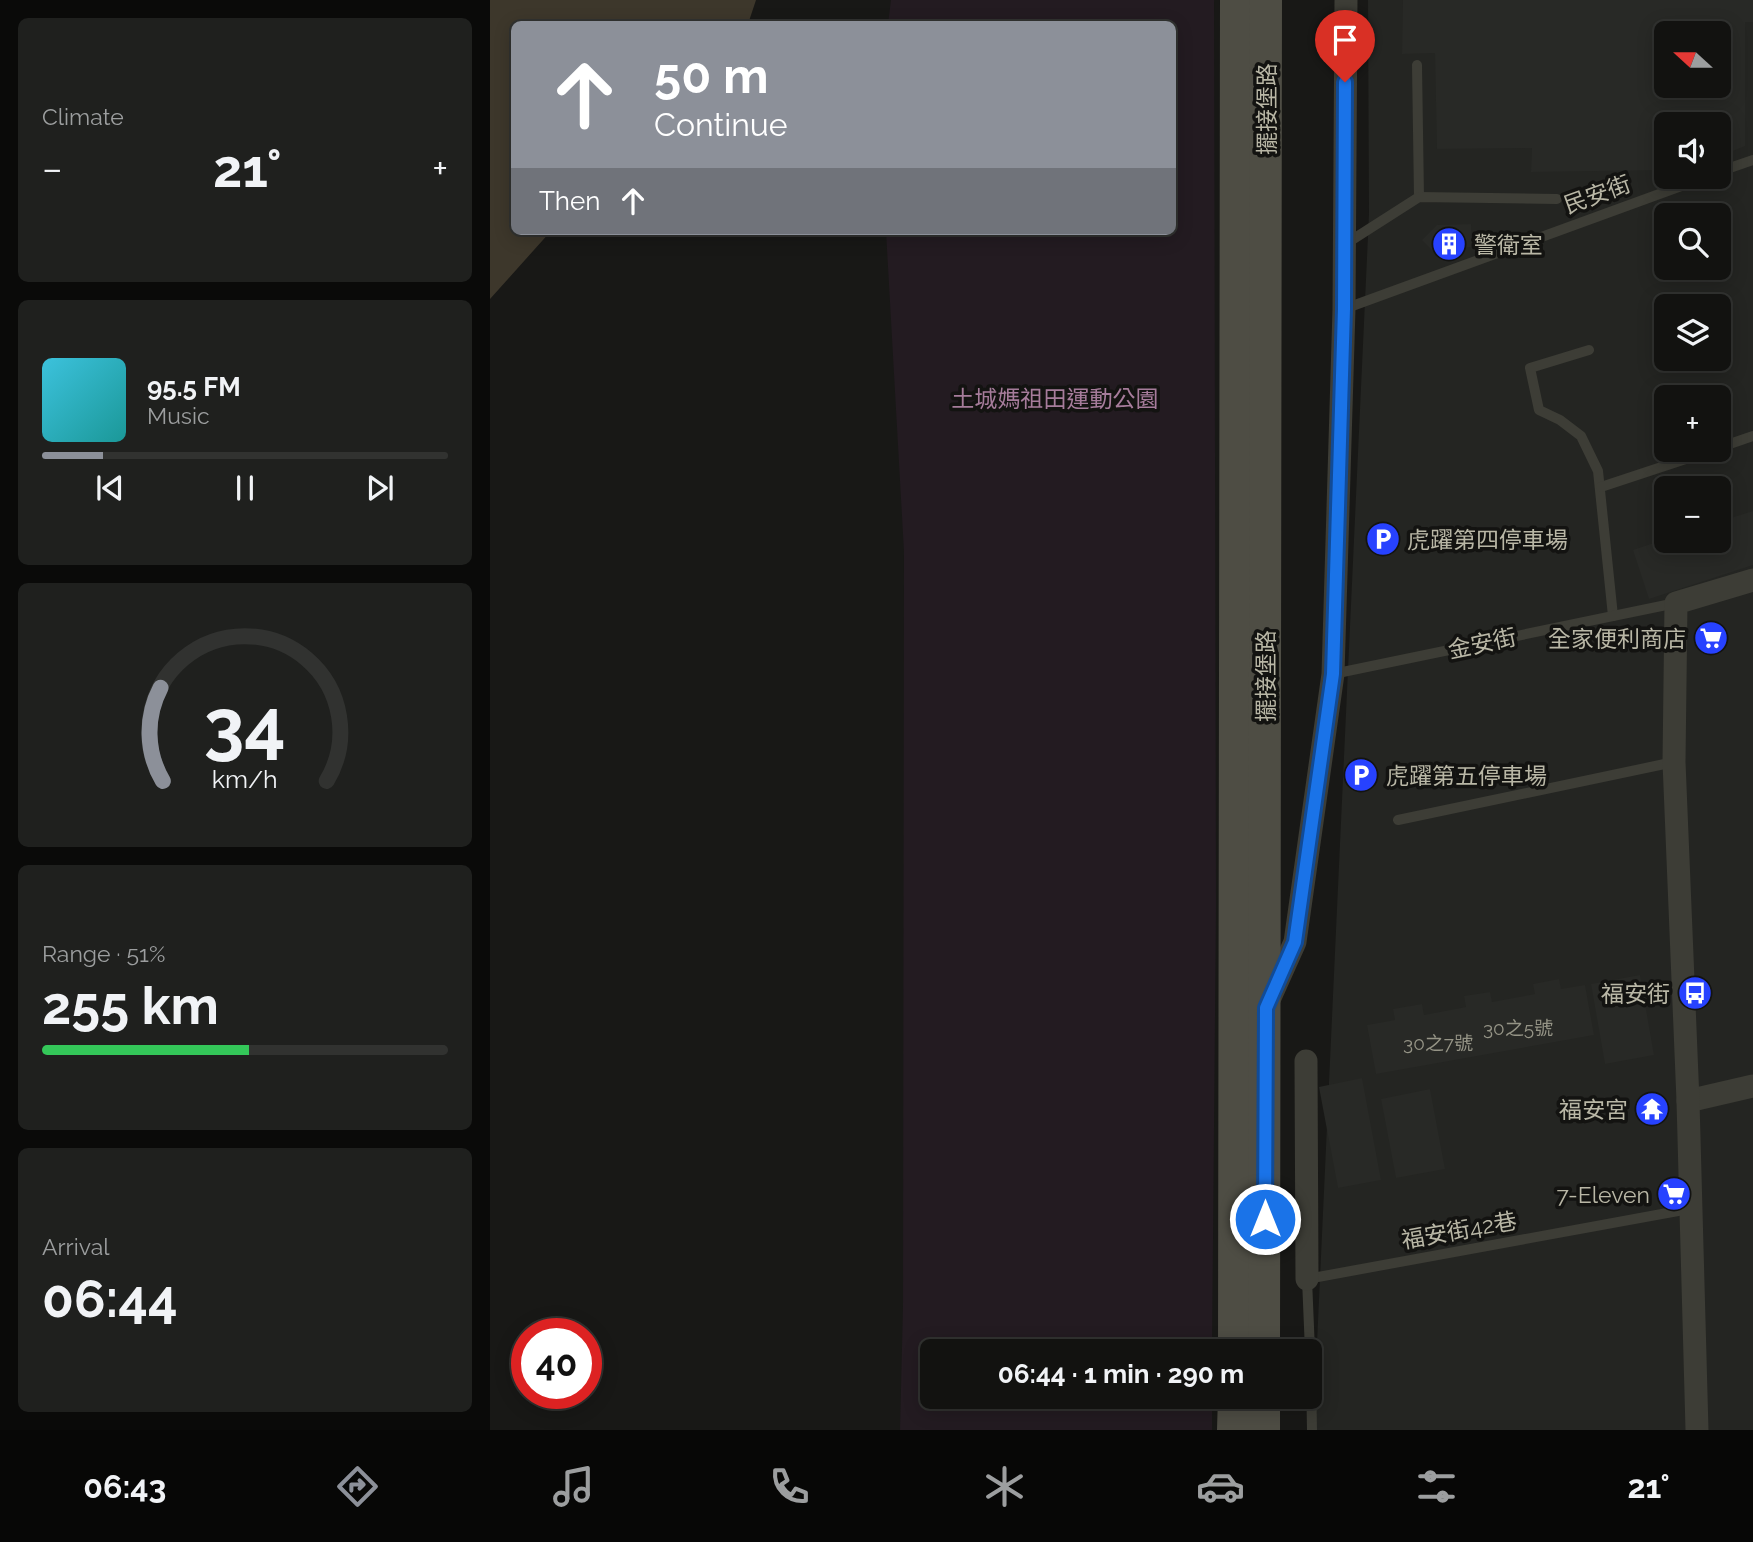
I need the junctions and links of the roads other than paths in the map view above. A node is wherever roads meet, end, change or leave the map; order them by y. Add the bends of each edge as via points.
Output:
1 (1236, 0) edge
2 (1266, 0) edge
3 (1346, 0) edge
4 (1417, 65) dead end
5 (1753, 160) edge
6 (1731, 168) edge
7 (1673, 189) edge
8 (1419, 197) junction
9 (1557, 199) dead end
10 (1344, 244) junction
11 (1344, 309) junction
12 (1589, 350) dead end
13 (1753, 436) edge
14 (1731, 444) edge
15 (1677, 462) edge
16 (1601, 487) junction
17 (1753, 580) edge
18 (1676, 603) junction
19 (1613, 616) junction
20 (1333, 674) junction
21 (1674, 762) junction
22 (1398, 820) dead end
23 (1266, 1008) junction
24 (1306, 1061) dead end
25 (1753, 1086) edge
26 (1688, 1101) junction
27 (1689, 1209) junction
28 (1307, 1279) junction
29 (1234, 1339) edge
30 (1264, 1339) edge
31 (1310, 1339) edge
32 (1234, 1409) edge
33 (1264, 1409) edge
34 (1312, 1409) edge
35 (1233, 1430) edge
36 (1264, 1430) edge
37 (1312, 1430) edge
38 (1696, 1430) edge

1 - 29 street, 擺接堡路
2 - 23 street, 擺接堡路
3 - 10 street
4 - 8 lane
5 - 6 lane
7 - 11 lane, 民安街
8 - 9 lane
8 - 10 lane
10 - 11 street
11 - 20 street
12 - 16 lane via 1530,368 1539,410 1581,436
13 - 14 lane
15 - 16 lane
16 - 19 lane
17 - 18 street, 金安街
18 - 19 lane, 金安街
18 - 21 street
19 - 20 lane, 金安街
20 - 23 street via 1295,942
21 - 22 lane
21 - 26 street
23 - 30 street, 擺接堡路
24 - 28 street
25 - 26 street
26 - 27 street
27 - 28 lane, 福安街42巷
27 - 38 street
28 - 31 lane
32 - 35 street
33 - 36 street
34 - 37 lane

